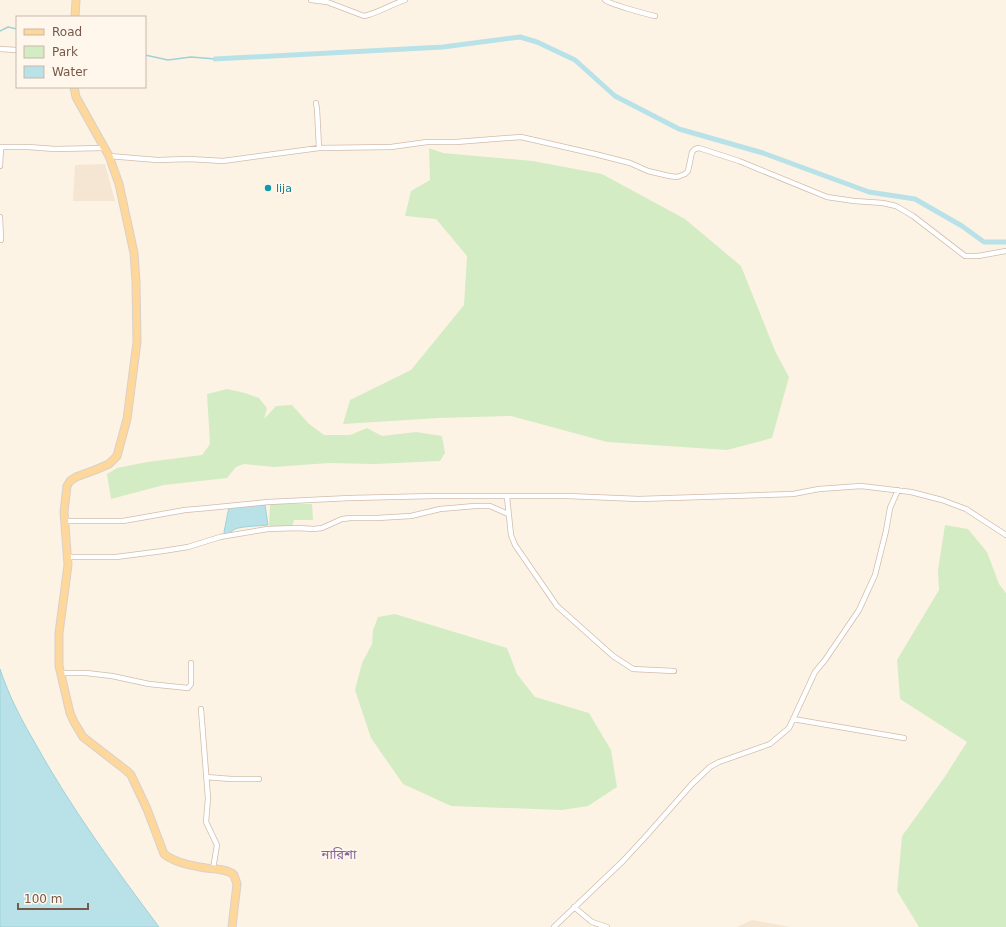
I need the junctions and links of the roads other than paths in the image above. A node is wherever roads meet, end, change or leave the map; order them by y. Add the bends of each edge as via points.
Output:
1 (76, 0) edge
2 (311, 0) edge
3 (405, 0) edge
4 (605, 0) edge
5 (75, 16) edge
6 (655, 16) dead end
7 (0, 49) edge
8 (16, 50) edge
9 (74, 88) edge
10 (316, 103) dead end
11 (0, 148) edge
12 (104, 148) junction
13 (319, 148) junction
14 (109, 156) junction
15 (0, 166) edge
16 (0, 217) edge
17 (1, 240) dead end
18 (1006, 251) edge
19 (898, 490) junction
20 (507, 497) junction
21 (508, 514) junction
22 (64, 521) junction
23 (1006, 535) edge
24 (68, 557) junction
25 (191, 663) dead end
26 (674, 671) dead end
27 (60, 673) junction
28 (201, 709) dead end
29 (793, 719) junction
30 (904, 738) dead end
31 (206, 777) junction
32 (259, 779) dead end
33 (213, 869) junction
34 (574, 907) junction
35 (232, 927) edge
36 (554, 927) edge
37 (607, 927) edge

1 - 5 main road
2 - 3 street via 328,2 364,16
4 - 6 street via 609,4
7 - 8 street
9 - 12 main road via 76,97
10 - 13 street
11 - 12 street
11 - 15 street
12 - 14 main road
13 - 14 street via 223,161
13 - 18 street via 391,147 427,142 521,137 630,163 648,171 676,177 688,170 692,152 703,148 827,197 896,206 905,210 965,256
14 - 22 main road via 119,184 134,253 138,342 127,419 117,456 109,464 70,481 66,486
16 - 17 street
19 - 20 street via 861,486 793,494 639,499
19 - 23 street via 942,500 966,509
19 - 29 street via 890,508 875,574 858,610 815,672
20 - 21 street
20 - 22 street via 435,496 268,502 185,510 123,521
21 - 24 street via 490,506 440,509 411,516 342,519 314,529 268,529 220,537 188,547 163,551 116,557
21 - 26 street via 515,545 557,606 613,656 633,669
22 - 24 main road
24 - 27 main road via 59,633
25 - 27 street via 191,684 188,688 149,684 112,676
27 - 33 main road via 74,722 83,737 131,775 164,854 186,864
28 - 31 street
29 - 30 street
29 - 34 street via 789,728 770,744 710,767 628,856
31 - 32 street
31 - 33 street via 206,822 217,845
33 - 35 main road via 232,873 236,878
34 - 36 street
34 - 37 street via 592,922

